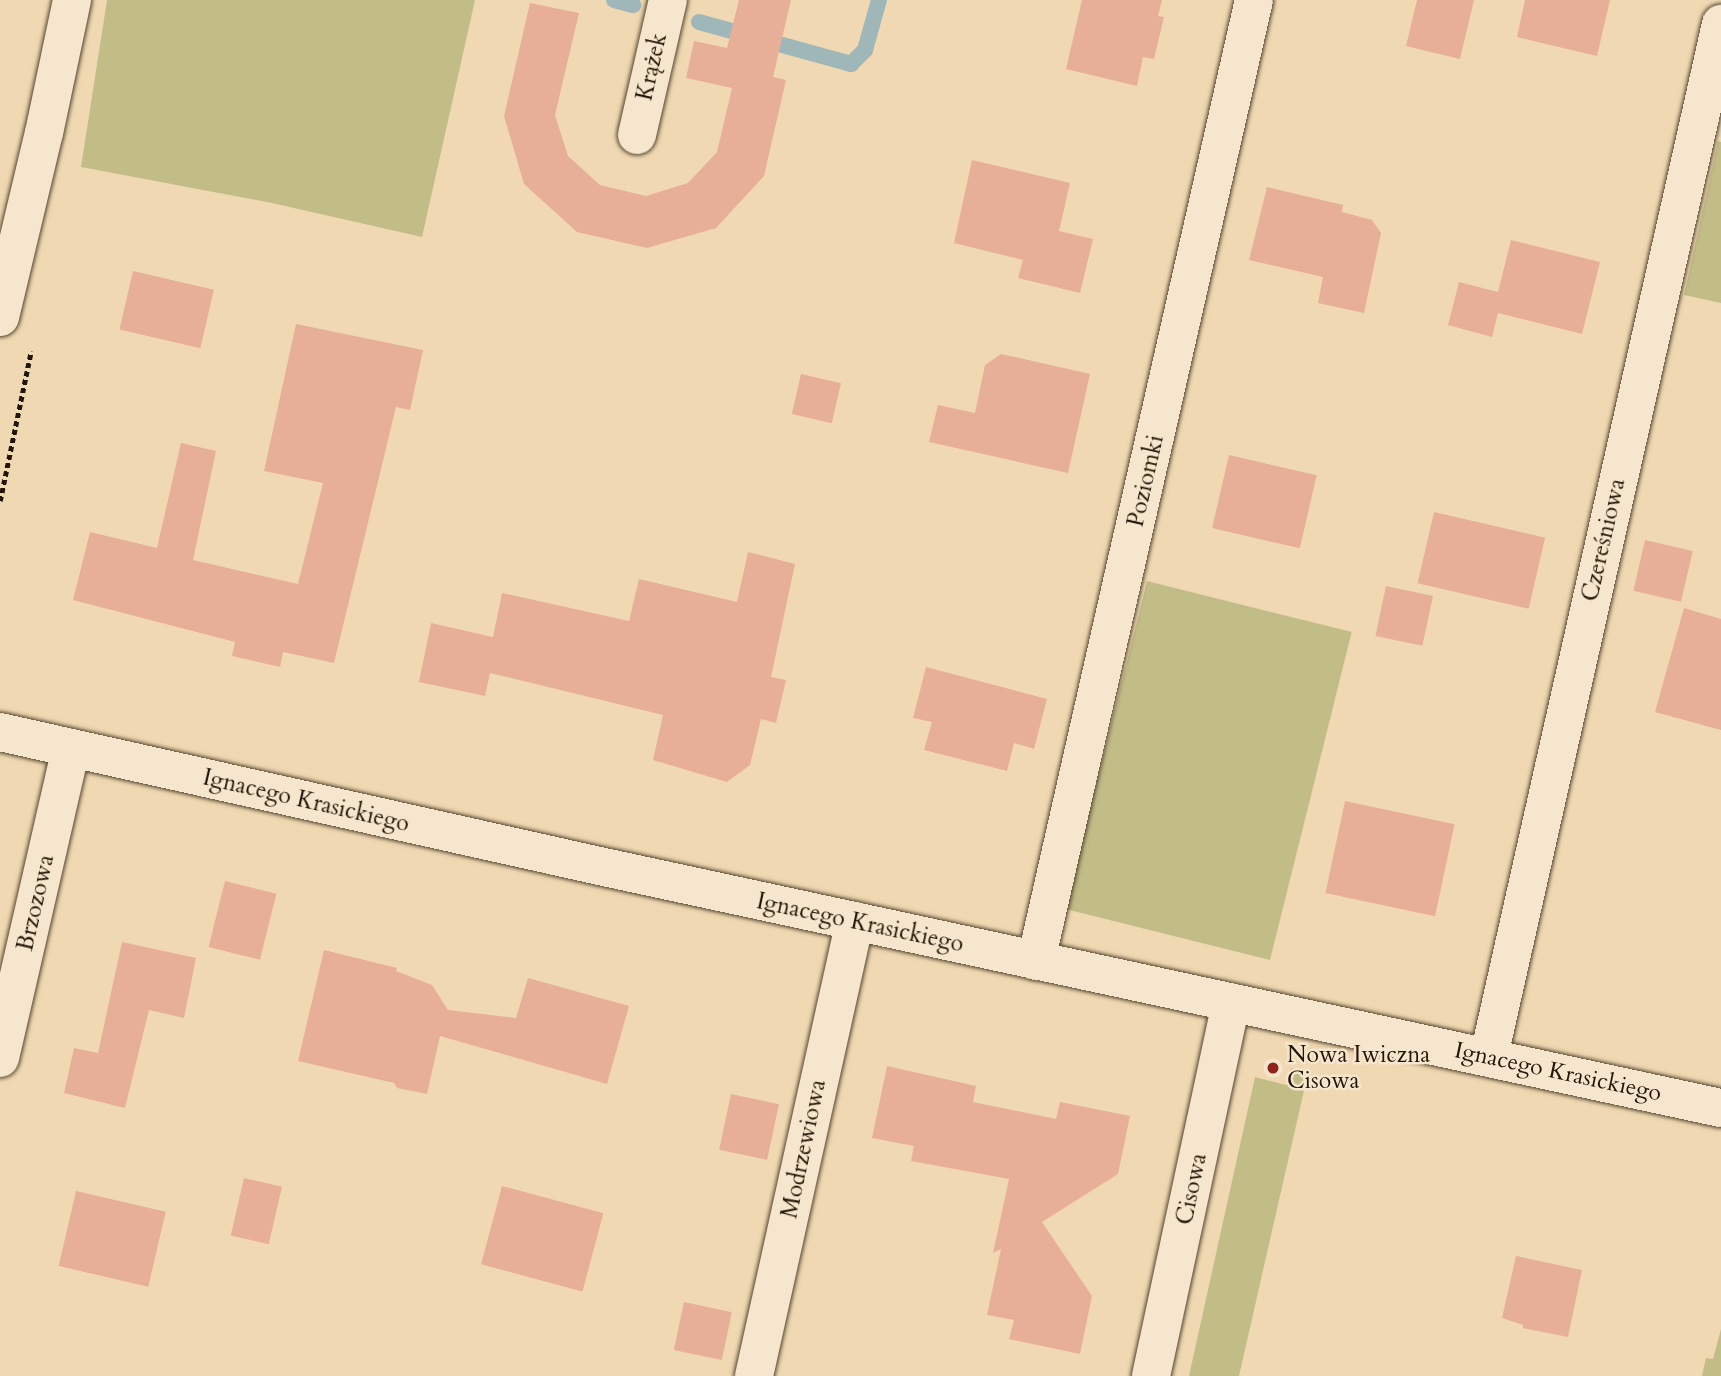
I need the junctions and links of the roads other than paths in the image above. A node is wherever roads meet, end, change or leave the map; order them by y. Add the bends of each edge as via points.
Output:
1 (72, 0) edge
2 (668, 0) edge
3 (1254, 0) edge
4 (1721, 23) edge
5 (637, 135) dead end
6 (0, 317) edge
7 (0, 732) edge
8 (71, 748) junction
9 (855, 921) junction
10 (1036, 961) junction
11 (1231, 1002) junction
12 (1489, 1056) junction
13 (0, 1058) edge
14 (1721, 1108) edge
15 (754, 1376) edge
16 (1151, 1376) edge

1 - 6 street
2 - 5 street, Krążek
3 - 10 street, Poziomki
4 - 12 street, Czereśniowa
7 - 8 street, Ignacego Krasickiego
8 - 9 street, Ignacego Krasickiego
8 - 13 street, Brzozowa
9 - 10 street, Ignacego Krasickiego
9 - 15 street, Modrzewiowa
10 - 11 street, Ignacego Krasickiego
11 - 12 street, Ignacego Krasickiego
11 - 16 street, Cisowa
12 - 14 street, Ignacego Krasickiego

